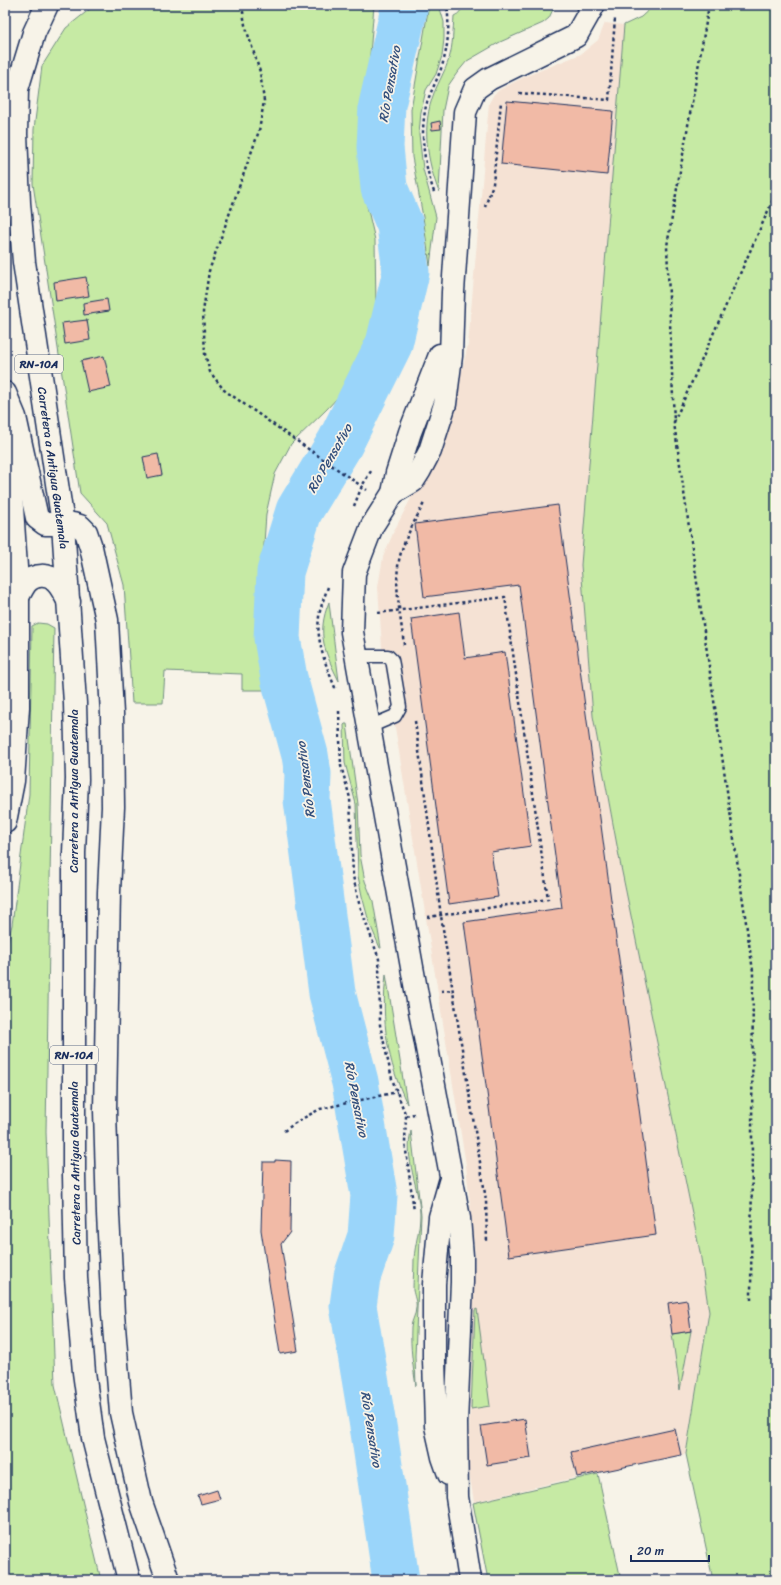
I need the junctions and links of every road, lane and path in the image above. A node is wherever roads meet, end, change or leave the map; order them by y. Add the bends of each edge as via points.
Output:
1 (47, 5) edge
2 (242, 5) edge
3 (448, 5) edge
4 (710, 5) edge
5 (602, 7) edge
6 (474, 89) junction
7 (516, 92) dead end
8 (776, 193) edge
9 (435, 194) dead end
10 (485, 213) dead end
11 (453, 292) junction
12 (440, 355) junction
13 (5, 393) edge
14 (674, 423) junction
15 (5, 428) edge
16 (373, 467) dead end
17 (347, 476) dead end
18 (413, 481) junction
19 (393, 493) junction
20 (425, 502) dead end
21 (353, 508) dead end
22 (63, 524) junction
23 (328, 585) dead end
24 (18, 597) junction
25 (69, 602) junction
26 (400, 610) junction
27 (352, 616) junction
28 (405, 647) dead end
29 (356, 656) junction
30 (337, 697) dead end
31 (339, 704) dead end
32 (414, 715) dead end
33 (369, 727) junction
34 (5, 822) edge
35 (441, 916) junction
36 (404, 921) junction
37 (397, 1092) junction
38 (413, 1108) dead end
39 (406, 1116) junction
40 (284, 1131) dead end
41 (414, 1216) dead end
42 (487, 1246) dead end
43 (751, 1300) dead end
44 (129, 1580) edge
45 (168, 1580) edge
46 (470, 1580) edge

1 - 22 street, Carretera a Antigua Guatemala / RN-10A via 34,33 17,89 18,203 24,262
2 - 17 path via 245,25 260,72 264,101 260,131 209,271 203,312 205,354 210,372 224,390
3 - 9 path via 446,56 425,110 422,133 423,152
4 - 14 path via 667,246
5 - 6 street via 576,36
5 - 7 path via 609,100
6 - 10 path via 502,91 493,184
6 - 11 street via 465,112
8 - 14 path
11 - 12 street
11 - 18 street via 452,356 445,404 430,451
12 - 18 street via 432,401 408,466 408,477
12 - 19 street via 410,432
13 - 22 street via 15,417 37,518 45,524
14 - 43 path via 753,971
15 - 24 street
16 - 21 path
18 - 19 street
19 - 27 street via 372,526 354,573
20 - 26 path via 407,535 400,558
22 - 25 street, Carretera a Antigua Guatemala / RN-10A
22 - 45 street via 80,526 86,532 107,620 113,807 105,1110 113,1314 121,1414 141,1502
23 - 30 path via 320,612 320,647
24 - 25 street via 26,583 33,578 48,576 57,582
24 - 34 street via 18,707 13,781
25 - 44 street, Carretera a Antigua Guatemala / RN-10A via 75,703 76,779 76,1278 93,1438
26 - 27 path
26 - 28 path
26 - 35 path via 505,597 547,891 548,899
27 - 29 street
29 - 33 street
29 - 33 lane via 388,656 393,665 400,707 395,716
31 - 37 path via 341,766 350,798 353,876 359,904 379,959 380,1025
32 - 35 path
33 - 36 street
35 - 36 path
35 - 42 path via 486,1200
36 - 46 street via 459,1218 462,1256 456,1422 457,1497
37 - 39 path
37 - 40 path via 320,1109
38 - 39 path via 414,1114
39 - 41 path via 405,1143

